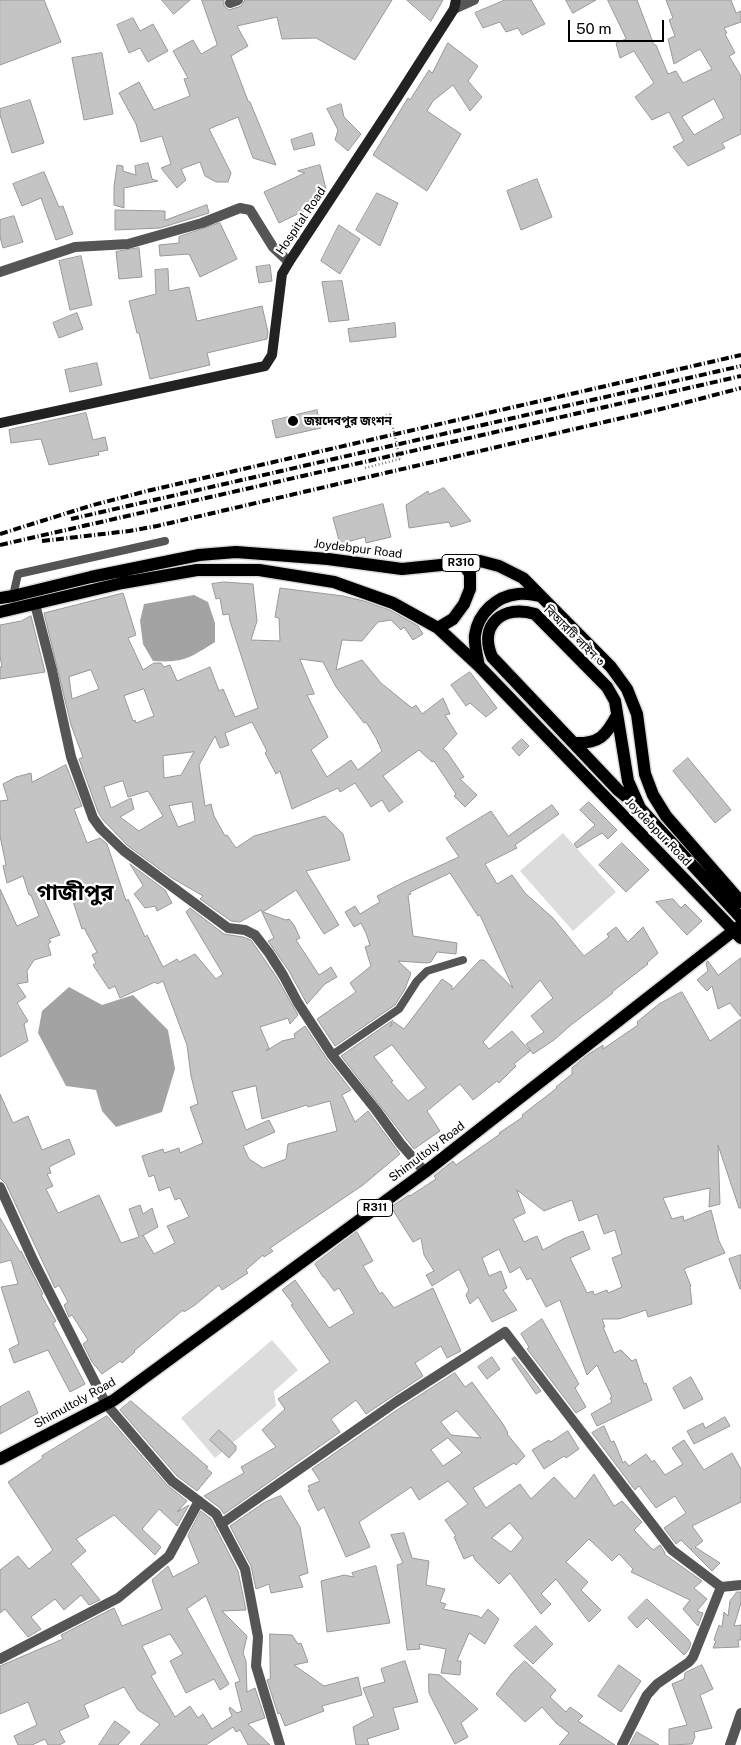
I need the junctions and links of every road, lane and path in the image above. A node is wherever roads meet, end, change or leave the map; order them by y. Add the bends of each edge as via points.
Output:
1 (474, 0) edge
2 (455, 4) edge
3 (289, 262) junction
4 (0, 272) edge
5 (0, 422) edge
6 (356, 424) dead end
7 (365, 468) dead end
8 (165, 541) dead end
9 (463, 563) junction
10 (13, 596) junction
11 (541, 596) junction
12 (0, 598) edge
13 (35, 604) junction
14 (0, 612) edge
15 (438, 628) junction
16 (479, 666) junction
17 (618, 715) junction
18 (574, 742) junction
19 (640, 808) junction
20 (741, 902) edge
21 (741, 918) edge
22 (739, 931) edge
23 (463, 960) dead end
24 (332, 1055) junction
25 (424, 1172) junction
26 (0, 1187) edge
27 (106, 1404) junction
28 (0, 1459) edge
29 (199, 1501) junction
30 (222, 1524) junction
31 (741, 1585) edge
32 (721, 1587) junction
33 (0, 1659) edge
34 (741, 1714) edge
35 (280, 1745) edge
36 (622, 1745) edge
37 (730, 1745) edge

1 - 2 street
2 - 3 main road, Hospital Road
3 - 4 street via 273,248 250,210 240,208 202,223 128,244 75,247
3 - 5 main road, Hospital Road via 282,274 272,355 265,366
6 - 7 path, bridge via 390,414 400,459
8 - 10 lane via 18,574
9 - 10 main road, Joydebpur Road / R310 via 402,569 318,558 236,552 199,554
9 - 11 main road, Joydebpur Road / R310 via 480,561 499,566 523,578
9 - 15 main road via 470,574 470,589 453,619
10 - 12 main road, Joydebpur Road / R310
11 - 16 main road via 509,595 485,612 477,625 475,637
11 - 20 main road, Joydebpur Road / R310 via 611,667 627,689 636,714 645,774 653,795 666,816
13 - 14 main road, Joydebpur Road
13 - 15 main road, Joydebpur Road via 122,583 197,570 259,570 334,582 394,603
13 - 24 street via 71,757 93,818 124,851 228,928 255,935
15 - 16 main road, Joydebpur Road
16 - 22 main road, Joydebpur Road
17 - 18 main road via 599,740
17 - 18 main road, বিআরটি লাইন ৩ via 607,687 536,614 524,611 509,613 496,620 488,632 487,646 492,657
17 - 19 main road, বিআরটি লাইন ৩ via 628,781
18 - 19 main road, বিআরটি লাইন ৩ via 618,790
19 - 21 main road, বিআরটি লাইন ৩
22 - 25 main road, Shimultoly Road / R311
23 - 24 lane via 427,972 417,981 399,1009
24 - 25 street
25 - 27 main road, Shimultoly Road / R311
26 - 27 street
27 - 28 main road, Shimultoly Road / R311
27 - 29 street via 172,1481
29 - 30 street via 216,1514
29 - 33 street via 169,1556 118,1598
30 - 32 street via 396,1402 505,1332 672,1550
30 - 35 street via 245,1569 258,1637 256,1666
31 - 32 street
32 - 36 street via 693,1657 647,1695
34 - 37 street

